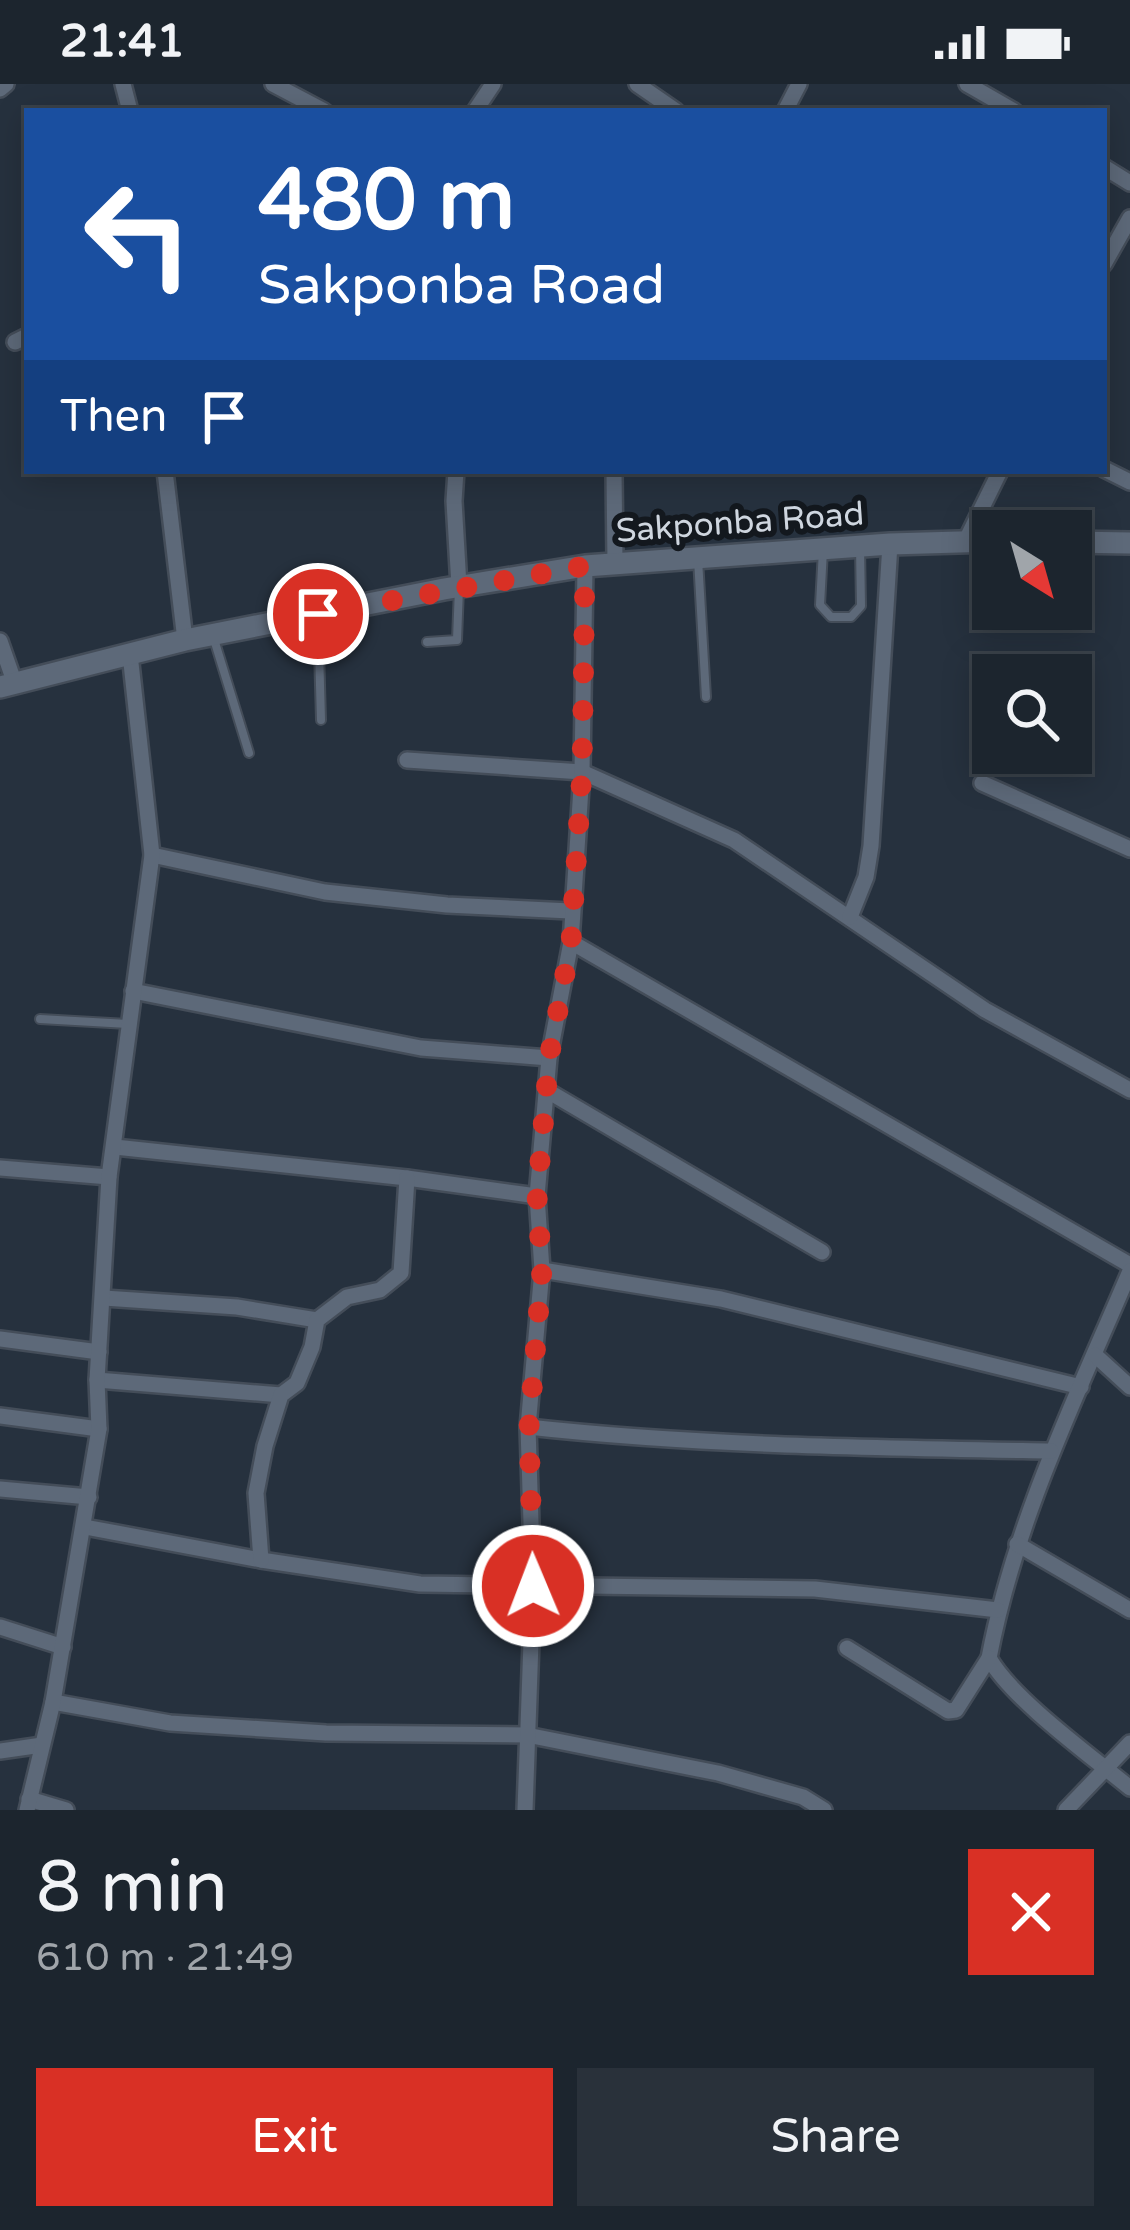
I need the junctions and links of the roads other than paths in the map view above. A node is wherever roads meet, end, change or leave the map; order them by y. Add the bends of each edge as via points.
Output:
1 (273, 84) edge
2 (637, 84) edge
3 (967, 84) edge
4 (318, 108) edge
5 (672, 108) edge
6 (1009, 108) edge
7 (1130, 218) edge
8 (1107, 259) edge
9 (165, 474) edge
10 (456, 474) edge
11 (614, 474) edge
12 (999, 474) edge
13 (966, 540) junction
14 (972, 540) edge
15 (1092, 542) edge
16 (1130, 543) edge
17 (890, 544) junction
18 (860, 546) junction
19 (823, 549) junction
20 (698, 557) junction
21 (615, 563) junction
22 (585, 566) junction
23 (459, 586) junction
24 (318, 614) junction
25 (212, 634) junction
26 (185, 640) junction
27 (0, 641) edge
28 (428, 642) dead end
29 (130, 654) junction
30 (8, 686) edge
31 (706, 697) dead end
32 (321, 720) dead end
33 (249, 753) dead end
34 (407, 760) dead end
35 (582, 772) junction
36 (982, 783) dead end
37 (1130, 849) edge
38 (152, 855) junction
39 (570, 911) junction
40 (850, 917) junction
41 (571, 942) junction
42 (133, 991) junction
43 (40, 1019) dead end
44 (129, 1024) junction
45 (549, 1058) junction
46 (546, 1090) junction
47 (1130, 1090) edge
48 (115, 1148) junction
49 (0, 1168) edge
50 (109, 1177) junction
51 (407, 1178) junction
52 (537, 1196) junction
53 (822, 1252) dead end
54 (1130, 1268) edge
55 (542, 1270) junction
56 (104, 1298) junction
57 (317, 1320) junction
58 (0, 1339) edge
59 (100, 1352) junction
60 (1095, 1355) junction
61 (97, 1381) junction
62 (1081, 1387) junction
63 (1130, 1387) edge
64 (280, 1395) junction
65 (0, 1416) edge
66 (529, 1427) junction
67 (99, 1429) junction
68 (1051, 1451) junction
69 (0, 1490) edge
70 (89, 1497) junction
71 (85, 1527) junction
72 (1017, 1544) junction
73 (261, 1561) junction
74 (533, 1586) junction
75 (998, 1610) junction
76 (1130, 1610) edge
77 (0, 1627) edge
78 (63, 1647) junction
79 (847, 1648) dead end
80 (989, 1658) junction
81 (53, 1702) junction
82 (527, 1735) junction
83 (1130, 1743) edge
84 (42, 1745) junction
85 (0, 1751) edge
86 (1105, 1768) junction
87 (1130, 1788) edge
88 (28, 1804) edge
89 (66, 1810) edge
90 (525, 1810) edge
91 (824, 1810) edge
92 (1066, 1810) edge

1 - 4 street
2 - 5 street
3 - 6 street
7 - 8 street
9 - 26 street
10 - 23 street
11 - 21 street
12 - 13 street
13 - 14 main road, Sakponba Road
13 - 17 main road, Sakponba Road
15 - 16 main road
17 - 18 main road, Sakponba Road
17 - 40 street via 872,847
18 - 19 main road, Sakponba Road
18 - 19 lane via 861,606 851,617 831,616 820,605
19 - 20 main road, Sakponba Road
20 - 21 main road, Sakponba Road
20 - 31 lane
21 - 22 main road, Sakponba Road
22 - 23 main road, Sakponba Road
22 - 35 street
23 - 24 main road, Sakponba Road
23 - 28 lane via 457,640
24 - 25 main road, Sakponba Road
24 - 32 lane
25 - 26 main road, Sakponba Road
25 - 33 lane
26 - 29 main road, Sakponba Road
27 - 30 street
29 - 30 main road, Sakponba Road
29 - 38 street
34 - 35 street
35 - 39 street
35 - 40 street via 734,840
36 - 37 street
38 - 39 street via 325,892
38 - 42 street
39 - 41 street
40 - 47 street via 985,1010
41 - 45 street
41 - 54 street
42 - 44 street
42 - 45 street via 421,1048
43 - 44 lane
44 - 48 street
45 - 46 street
46 - 52 street
46 - 53 street
48 - 50 street
48 - 51 street
49 - 50 street
50 - 56 street
51 - 52 street
51 - 57 street via 401,1273
52 - 55 street
54 - 60 street
55 - 62 street via 721,1300
55 - 66 street
56 - 57 street
56 - 59 street
57 - 64 street via 297,1382
58 - 59 street
59 - 61 street
60 - 62 street
60 - 63 street
61 - 64 street
61 - 67 street
62 - 68 street
64 - 73 street via 256,1493
65 - 67 street
66 - 68 street via 655,1441
66 - 74 street
67 - 70 street
68 - 72 street
69 - 70 street
70 - 71 street
71 - 73 street
71 - 78 street
72 - 75 street
72 - 76 street
73 - 74 street via 420,1583
74 - 75 street via 814,1589
74 - 82 street
75 - 80 street
77 - 78 street
78 - 81 street
79 - 80 street via 948,1711
80 - 86 street
81 - 82 street via 170,1723
81 - 84 street
82 - 90 street
82 - 91 street via 718,1773
83 - 86 street
84 - 85 street
84 - 88 street
86 - 87 street
86 - 92 street
88 - 89 street

